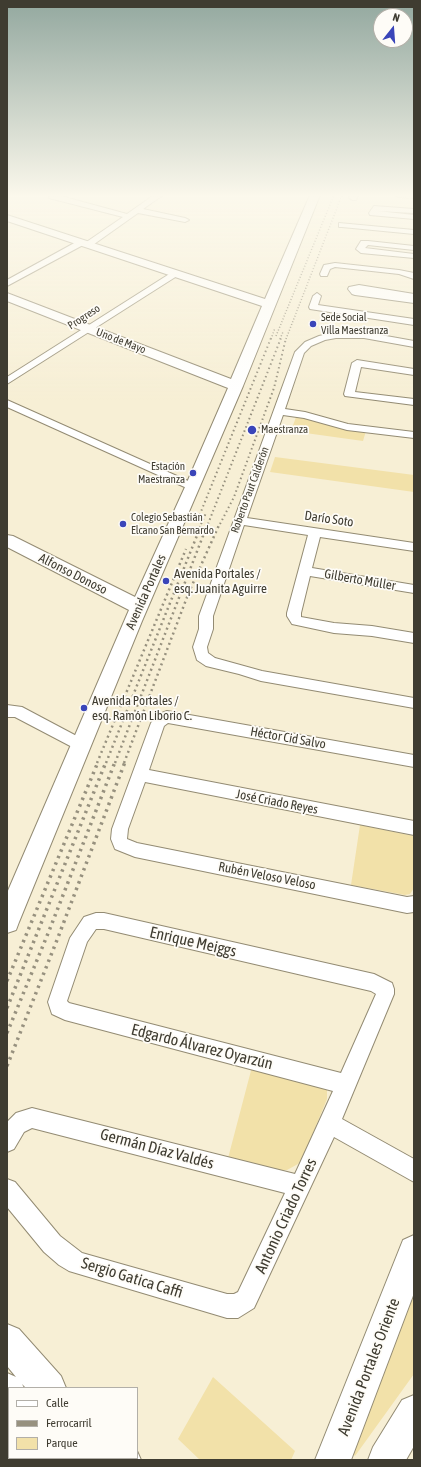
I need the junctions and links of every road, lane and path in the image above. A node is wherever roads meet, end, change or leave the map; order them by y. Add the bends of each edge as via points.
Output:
1 (46, 263) edge
2 (142, 263) edge
3 (287, 263) edge
4 (329, 263) edge
5 (332, 263) edge
6 (174, 274) junction
7 (324, 274) dead end
8 (414, 274) edge
9 (7, 283) edge
10 (317, 296) dead end
11 (7, 297) edge
12 (414, 298) edge
13 (270, 305) junction
14 (414, 321) edge
15 (88, 328) junction
16 (414, 344) edge
17 (414, 348) edge
18 (414, 373) edge
19 (7, 380) edge
20 (236, 386) junction
21 (414, 401) edge
22 (7, 403) edge
23 (283, 412) junction
24 (414, 435) edge
25 (193, 487) junction
26 (244, 522) junction
27 (315, 532) junction
28 (7, 540) edge
29 (414, 547) edge
30 (305, 571) junction
31 (414, 589) edge
32 (139, 607) junction
33 (414, 638) edge
34 (241, 669) junction
35 (414, 694) edge
36 (414, 703) edge
37 (7, 711) edge
38 (82, 745) junction
39 (414, 761) edge
40 (140, 775) junction
41 (414, 828) edge
42 (414, 904) edge
43 (7, 922) edge
44 (385, 989) joint
45 (59, 1008) joint
46 (345, 1084) junction
47 (330, 1122) junction
48 (12, 1134) edge
49 (414, 1171) edge
50 (299, 1186) junction
51 (7, 1190) edge
52 (414, 1251) edge
53 (238, 1306) joint
54 (7, 1341) edge
55 (48, 1387) edge
56 (414, 1412) edge
57 (334, 1460) edge
58 (386, 1460) edge

1 - 9 street
2 - 6 main road
3 - 13 main road, Avenida Portales
4 - 7 street
5 - 8 street
6 - 13 main road
6 - 15 street, Progreso
10 - 14 street via 313,307
11 - 15 main road, Uno de Mayo
12 - 12 street via 359,288 352,289 370,295
13 - 20 main road, Avenida Portales
15 - 19 street, Progreso
15 - 20 main road, Uno de Mayo
16 - 23 street, Roberto Paut Calderón via 349,335 326,337 308,344 297,357
17 - 23 street, Roberto Paut Calderón via 358,339 339,340 318,347 312,351 305,363
18 - 21 street via 356,366 349,394
20 - 25 main road, Avenida Portales
22 - 25 street
23 - 24 street via 306,415 347,427
23 - 26 street, Roberto Paut Calderón
25 - 32 main road, Avenida Portales
26 - 27 street, Darío Soto
26 - 34 street, Roberto Paut Calderón via 214,621 206,630 200,647 202,656 211,662
27 - 29 street, Darío Soto
27 - 30 street
28 - 32 main road, Alfonso Donoso
30 - 31 street, Gilberto Müller
30 - 33 street via 294,612 295,619 340,629
32 - 38 main road, Avenida Portales
34 - 35 street, Roberto Paut Calderón via 263,668
34 - 36 street, Roberto Paut Calderón via 261,676
37 - 38 street via 17,711
38 - 43 main road, Avenida Portales
39 - 40 street, Héctor Cid Salvo via 174,717 162,719 158,723
40 - 41 street, José Criado Reyes
40 - 42 street, Rubén Veloso Veloso via 120,829 121,844 143,852 407,905
44 - 45 street, Enrique Meiggs via 374,983 96,921 90,923 79,938 58,996
44 - 46 street, Antonio Criado Torres
45 - 46 street, Edgardo Álvarez Oyarzún
46 - 47 street, Antonio Criado Torres
47 - 49 street
47 - 50 street, Antonio Criado Torres
48 - 50 street, Germán Díaz Valdés via 23,1120 43,1119
50 - 53 street, Antonio Criado Torres via 246,1300
51 - 53 street, Sergio Gatica Caffi via 52,1244 77,1263 227,1306
52 - 57 main road, Avenida Portales Oriente
54 - 55 main road
56 - 58 main road

